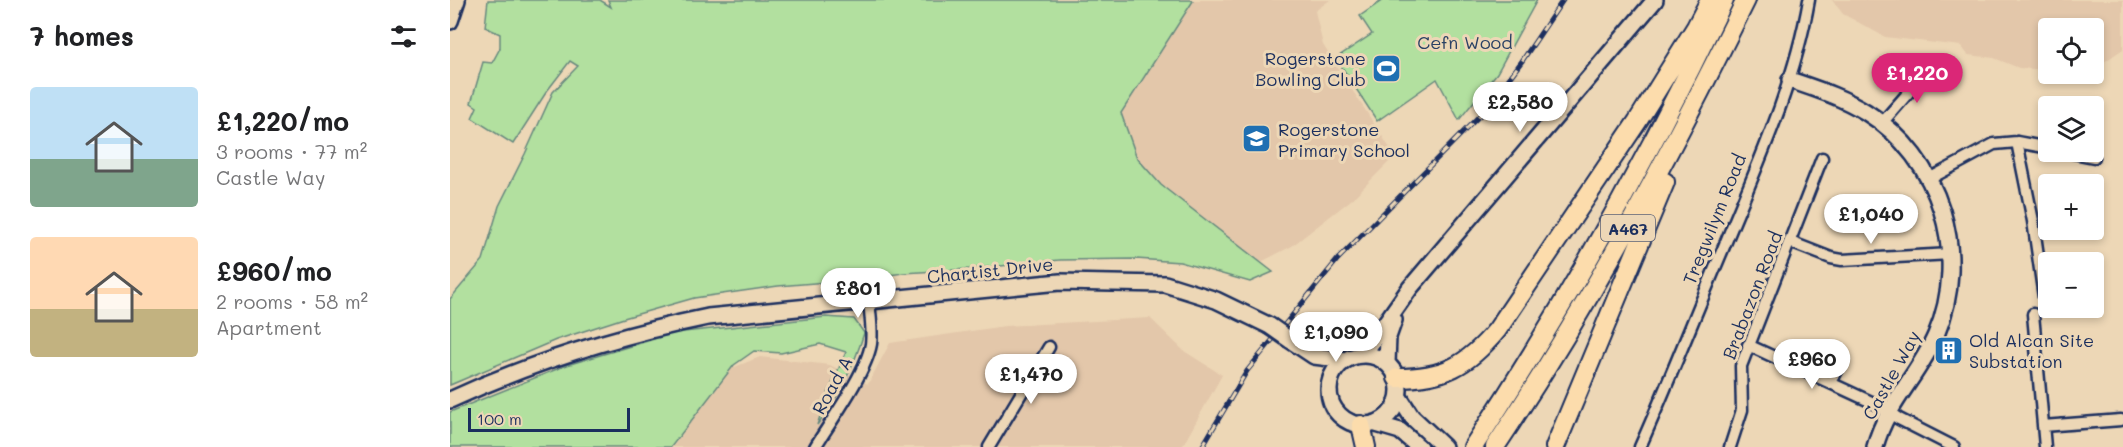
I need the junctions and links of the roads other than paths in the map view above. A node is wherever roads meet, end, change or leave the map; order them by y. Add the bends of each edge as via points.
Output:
1 (457, 0) edge
2 (1655, 0) edge
3 (1710, 0) edge
4 (1724, 0) edge
5 (1746, 0) edge
6 (1809, 0) edge
7 (450, 21) edge
8 (1918, 66) dead end
9 (1790, 80) junction
10 (1882, 123) junction
11 (2017, 142) junction
12 (2038, 146) edge
13 (1822, 158) dead end
14 (1929, 179) junction
15 (1790, 242) junction
16 (1951, 254) junction
17 (2038, 256) edge
18 (1410, 288) junction
19 (869, 301) junction
20 (2033, 314) dead end
21 (1748, 345) junction
22 (1049, 347) dead end
23 (1363, 355) junction
24 (1314, 356) junction
25 (1843, 358) dead end
26 (1346, 360) junction
27 (1392, 371) junction
28 (1831, 383) junction
29 (1330, 386) junction
30 (1399, 397) junction
31 (450, 400) edge
32 (1889, 412) junction
33 (2121, 420) dead end
34 (1368, 424) junction
35 (2043, 426) junction
36 (815, 447) edge
37 (989, 447) edge
38 (1366, 447) edge
39 (1419, 447) edge
40 (1444, 447) edge
41 (1473, 447) edge
42 (1495, 447) edge
43 (1556, 447) edge
44 (1640, 447) edge
45 (1730, 447) edge
46 (1875, 447) edge
47 (1954, 447) edge
48 (2045, 447) edge

1 - 7 main road
2 - 18 main road
3 - 27 main road via 1636,122 1482,348 1444,373 1422,378
4 - 41 main road, A467 via 1621,203
5 - 42 main road, A467 via 1633,219
5 - 43 main road via 1671,166
6 - 9 street, Tregwilym Road
8 - 10 street via 1909,92
9 - 10 main road, Castle Way via 1849,103
9 - 44 street, Tregwilym Road
10 - 14 main road, Castle Way via 1907,147
11 - 12 street
11 - 14 street via 2005,141 1983,148
11 - 17 street
13 - 15 street, Brabazon Road
14 - 16 main road, Castle Way via 1944,214
15 - 16 street via 1842,260
15 - 21 street, Brabazon Road
16 - 32 main road, Castle Way via 1948,294 1936,336
18 - 23 main road
18 - 27 main road via 1388,337
19 - 24 main road, Chartist Drive, bridge via 1060,282 1165,284 1216,300 1270,326
19 - 31 main road, Chartist Drive via 708,317 651,329 554,359
19 - 36 street, Road A via 871,343 864,362
20 - 35 street
21 - 28 street
21 - 45 street, Brabazon Road via 1740,375 1742,410
22 - 37 street
23 - 26 main road, Chartist Drive
23 - 27 main road via 1374,357
24 - 26 main road, Chartist Drive
24 - 29 main road, Chartist Drive
25 - 28 street
26 - 29 main road via 1335,371
27 - 30 main road
28 - 32 street
29 - 34 main road, Chartist Drive via 1331,401 1345,420
30 - 34 main road via 1383,420
30 - 40 main road via 1412,417
32 - 46 main road, Castle Way
32 - 47 street
33 - 35 street
34 - 38 main road
34 - 39 main road, Chartist Drive via 1400,431
35 - 48 street

